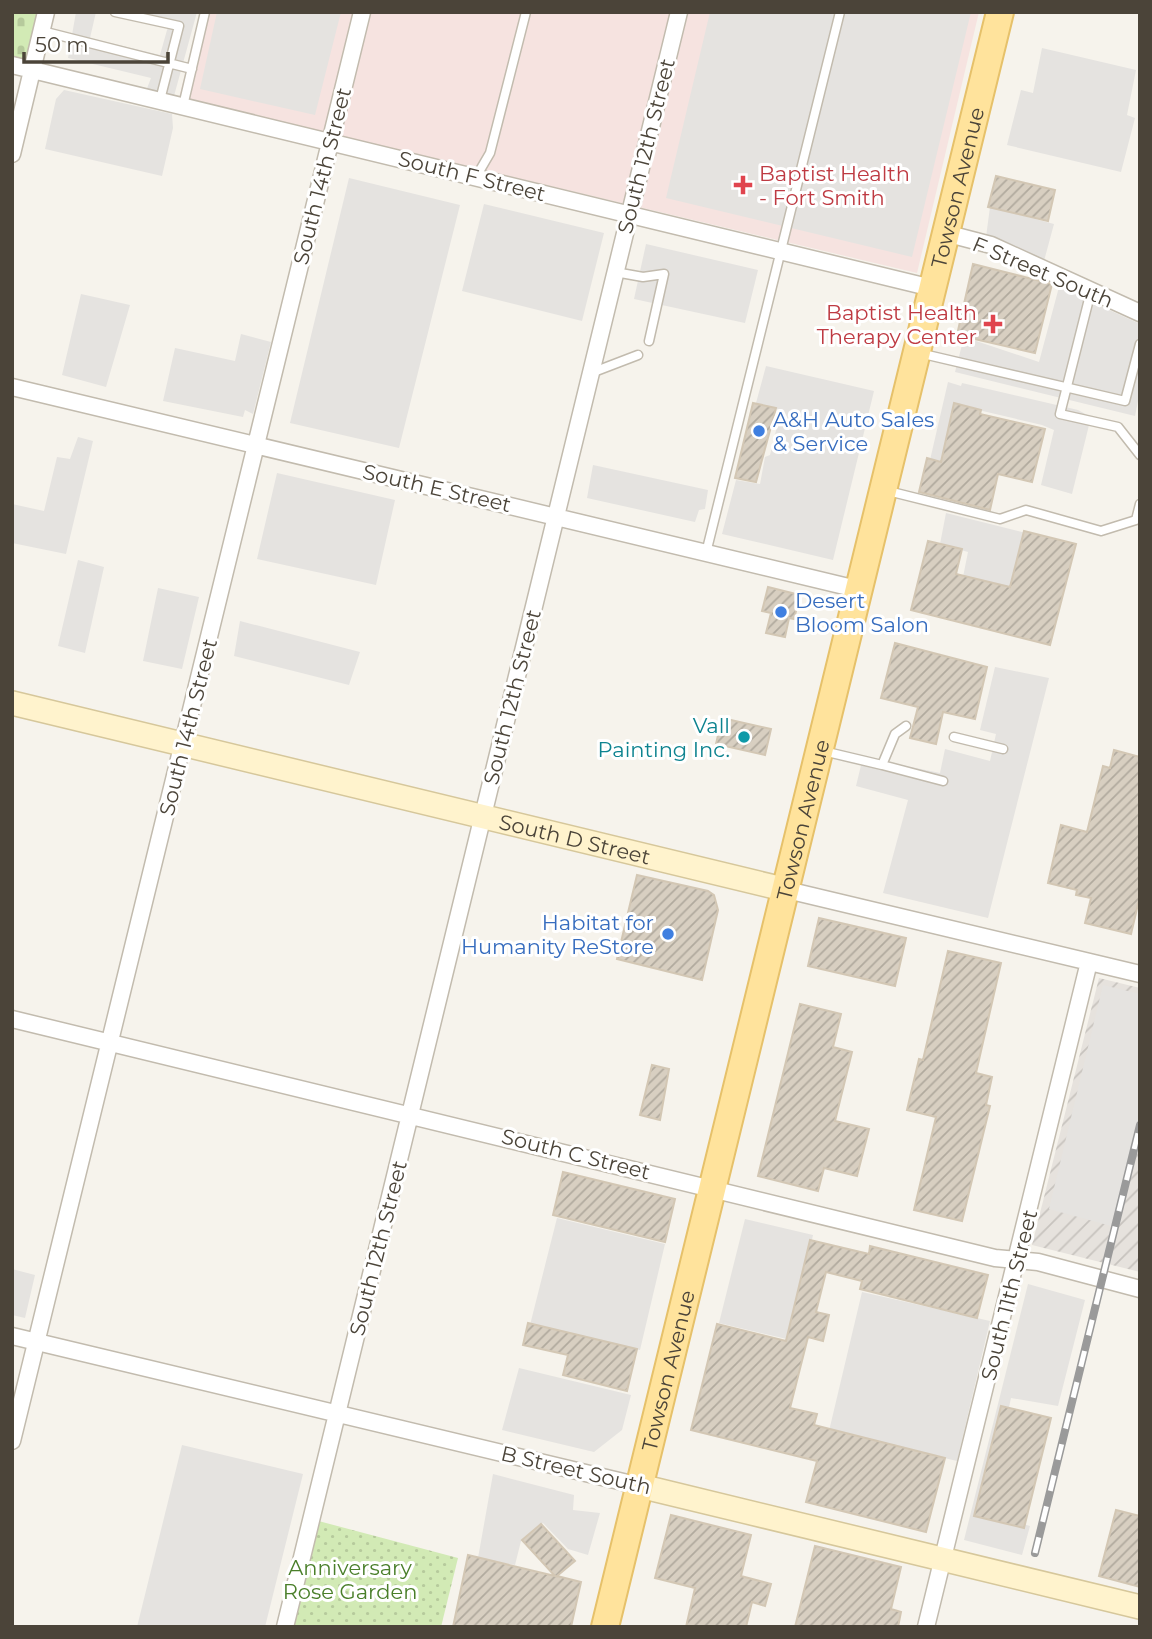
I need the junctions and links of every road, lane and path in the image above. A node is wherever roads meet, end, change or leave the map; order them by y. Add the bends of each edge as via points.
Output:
1 (46, 12) edge
2 (115, 12) edge
3 (205, 12) edge
4 (362, 12) edge
5 (526, 12) edge
6 (679, 12) edge
7 (840, 12) edge
8 (1000, 12) edge
9 (41, 31) junction
10 (170, 63) junction
11 (12, 65) edge
12 (192, 69) junction
13 (33, 70) junction
14 (160, 100) junction
15 (183, 106) junction
16 (331, 141) junction
17 (12, 154) edge
18 (476, 177) junction
19 (629, 215) junction
20 (946, 233) junction
21 (780, 251) junction
22 (615, 272) junction
23 (932, 288) junction
24 (1091, 291) junction
25 (1140, 313) edge
26 (649, 341) dead end
27 (1140, 344) edge
28 (916, 352) junction
29 (638, 355) dead end
30 (591, 373) junction
31 (12, 387) edge
32 (1067, 388) junction
33 (256, 445) junction
34 (1140, 455) edge
35 (884, 490) junction
36 (1140, 504) edge
37 (556, 517) junction
38 (705, 553) junction
39 (861, 590) junction
40 (12, 703) edge
41 (906, 726) dead end
42 (954, 737) dead end
43 (184, 743) junction
44 (1003, 749) dead end
45 (821, 750) junction
46 (882, 765) junction
47 (943, 781) dead end
48 (483, 815) junction
49 (787, 890) junction
50 (1089, 962) junction
51 (1140, 974) edge
52 (12, 1019) edge
53 (111, 1043) junction
54 (410, 1114) junction
55 (713, 1187) junction
56 (1018, 1260) junction
57 (1140, 1289) edge
58 (12, 1336) edge
59 (37, 1342) junction
60 (337, 1414) junction
61 (12, 1441) edge
62 (640, 1486) junction
63 (943, 1559) junction
64 (1140, 1607) edge
65 (285, 1627) edge
66 (605, 1627) edge
67 (926, 1627) edge

1 - 9 street
2 - 10 lane via 179,26
3 - 12 lane
4 - 16 street, South 14th Street
5 - 18 lane via 490,153
6 - 19 street, South 12th Street
7 - 21 lane
8 - 20 main road, Towson Avenue
9 - 10 lane
9 - 13 street
10 - 12 lane
10 - 14 lane
11 - 13 street, South F Street
12 - 15 lane
13 - 14 street, South F Street
13 - 17 street
14 - 15 street, South F Street
15 - 16 street, South F Street
16 - 18 street, South F Street
16 - 33 street, South 14th Street
18 - 19 street, South F Street
19 - 21 street, South F Street
19 - 22 street, South 12th Street
20 - 23 main road, Towson Avenue
20 - 24 street, F Street South via 991,245
21 - 23 street, South F Street
21 - 38 lane
22 - 26 lane via 643,277 664,274
22 - 30 street, South 12th Street
23 - 28 main road, Towson Avenue
24 - 25 street, F Street South
24 - 32 lane
27 - 32 lane via 1125,401
28 - 32 lane
28 - 35 main road, Towson Avenue
29 - 30 lane
30 - 37 street, South 12th Street
31 - 33 street, South E Street
32 - 34 lane via 1060,414 1118,427
33 - 37 street, South E Street
33 - 43 street, South 14th Street
35 - 36 lane via 1000,519 1026,510 1101,531 1136,520
35 - 39 main road, Towson Avenue
37 - 38 street, South E Street
37 - 48 street, South 12th Street
38 - 39 street, South E Street
39 - 45 main road, Towson Avenue
40 - 43 street, South D Street
41 - 46 lane via 895,734
42 - 44 lane
43 - 48 street, South D Street
43 - 53 street, South 14th Street
45 - 46 lane
45 - 49 main road, Towson Avenue
46 - 47 lane
48 - 49 street, South D Street
48 - 54 street, South 12th Street
49 - 50 street, South D Street
49 - 55 main road, Towson Avenue
50 - 51 street, South D Street
50 - 56 street, South 11th Street
52 - 53 street, South C Street
53 - 54 street, South C Street
53 - 59 street, South 14th Street
54 - 55 street, South C Street
54 - 60 street, South 12th Street
55 - 56 street, South C Street
55 - 62 main road, Towson Avenue
56 - 57 street, South C Street
56 - 63 street, South 11th Street
58 - 59 street, B Street South
59 - 60 street, B Street South
59 - 61 street, South 14th Street
60 - 62 street, B Street South
60 - 65 street, South 12th Street
62 - 63 street, B Street South
62 - 66 main road, Towson Avenue
63 - 64 street, B Street South
63 - 67 street, South 11th Street

